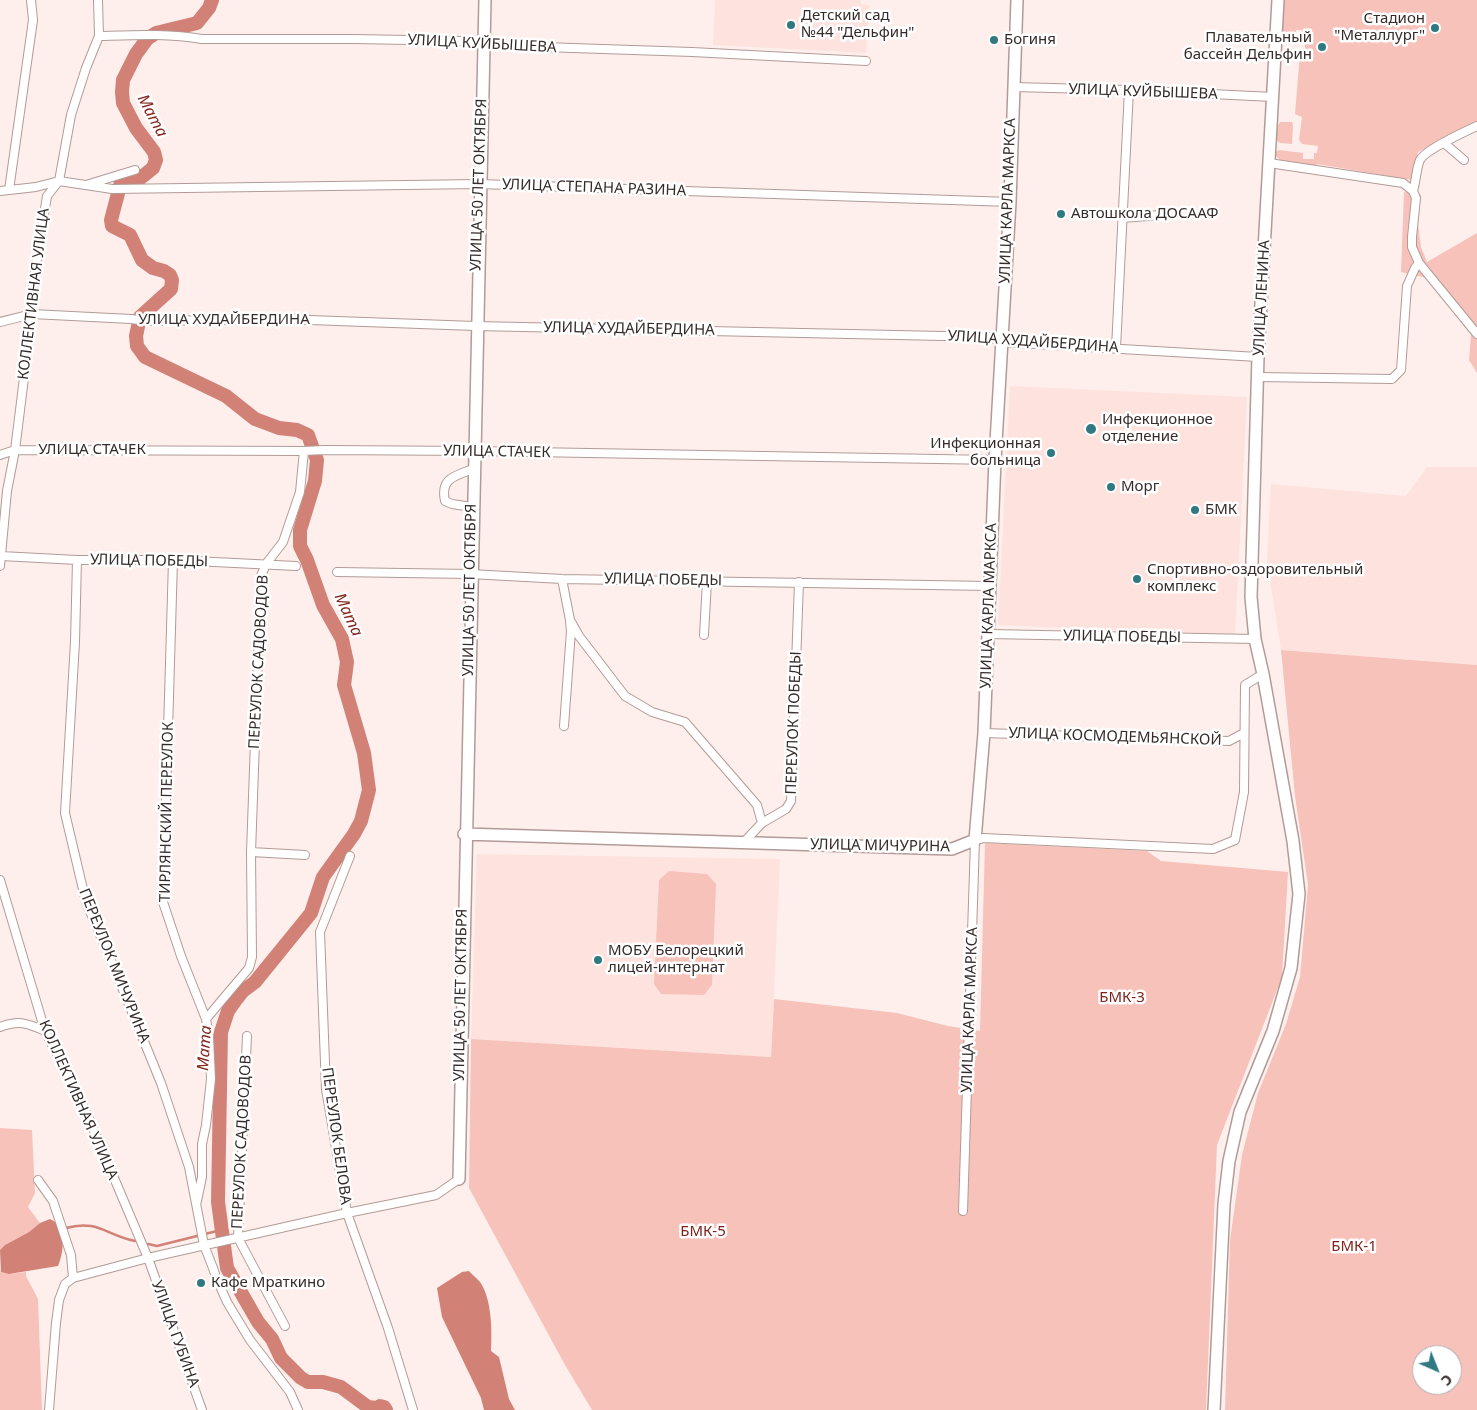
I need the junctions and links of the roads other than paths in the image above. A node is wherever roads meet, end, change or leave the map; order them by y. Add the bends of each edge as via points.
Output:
1 (31, 0) edge
2 (98, 0) edge
3 (485, 0) edge
4 (1017, 0) edge
5 (1278, 0) edge
6 (99, 36) junction
7 (483, 45) junction
8 (866, 61) dead end
9 (1013, 87) junction
10 (1129, 90) junction
11 (1272, 97) junction
12 (1477, 126) edge
13 (1444, 143) junction
14 (1464, 160) dead end
15 (1269, 163) junction
16 (135, 170) dead end
17 (59, 181) junction
18 (478, 184) junction
19 (84, 185) junction
20 (9, 190) junction
21 (0, 191) edge
22 (1414, 191) junction
23 (1010, 202) junction
24 (1172, 214) dead end
25 (1123, 218) junction
26 (1419, 263) junction
27 (32, 314) junction
28 (0, 322) edge
29 (475, 326) junction
30 (1477, 334) edge
31 (1002, 342) junction
32 (1116, 348) junction
33 (1258, 357) junction
34 (1258, 377) junction
35 (14, 450) junction
36 (473, 451) junction
37 (304, 452) junction
38 (0, 455) edge
39 (995, 460) junction
40 (473, 469) junction
41 (472, 507) junction
42 (1, 556) edge
43 (77, 560) junction
44 (173, 560) junction
45 (266, 564) junction
46 (0, 566) edge
47 (296, 566) dead end
48 (337, 572) dead end
49 (470, 574) junction
50 (562, 579) junction
51 (707, 581) junction
52 (800, 582) junction
53 (990, 586) junction
54 (570, 620) junction
55 (988, 634) junction
56 (704, 635) dead end
57 (1255, 639) junction
58 (1263, 674) junction
59 (564, 726) dead end
60 (984, 733) junction
61 (1244, 733) junction
62 (762, 823) junction
63 (464, 834) junction
64 (975, 840) junction
65 (744, 842) junction
66 (251, 852) junction
67 (305, 855) dead end
68 (350, 856) dead end
69 (0, 880) edge
70 (206, 1019) junction
71 (0, 1027) edge
72 (45, 1031) junction
73 (247, 1036) dead end
74 (459, 1179) joint
75 (38, 1180) dead end
76 (196, 1205) junction
77 (963, 1211) dead end
78 (347, 1212) junction
79 (238, 1238) junction
80 (203, 1243) junction
81 (148, 1258) junction
82 (73, 1278) junction
83 (285, 1326) dead end
84 (49, 1410) edge
85 (202, 1410) edge
86 (298, 1410) edge
87 (413, 1410) edge
88 (1214, 1410) edge

1 - 20 street via 33,20
2 - 6 street, КОЛЛЕКТИВНАЯ УЛИЦА
3 - 7 street, УЛИЦА 50 ЛЕТ ОКТЯБРЯ
4 - 9 street, УЛИЦА КАРЛА МАРКСА
5 - 11 street, УЛИЦА ЛЕНИНА
6 - 7 street, УЛИЦА КУЙБЫШЕВА via 454,41
6 - 17 street, КОЛЛЕКТИВНАЯ УЛИЦА via 71,115
7 - 8 street, УЛИЦА КУЙБЫШЕВА
7 - 18 street, УЛИЦА 50 ЛЕТ ОКТЯБРЯ
9 - 10 street, УЛИЦА КУЙБЫШЕВА
9 - 23 street, УЛИЦА КАРЛА МАРКСА
10 - 11 street, УЛИЦА КУЙБЫШЕВА
10 - 25 street
11 - 15 street, УЛИЦА ЛЕНИНА
12 - 13 street
13 - 14 street
13 - 22 street via 1420,160
15 - 22 street via 1403,183
15 - 33 street, УЛИЦА ЛЕНИНА
16 - 19 street
17 - 19 street, УЛИЦА СТЕПАНА РАЗИНА
17 - 20 street, УЛИЦА СТЕПАНА РАЗИНА
17 - 27 street, КОЛЛЕКТИВНАЯ УЛИЦА via 47,196 33,284
18 - 19 street, УЛИЦА СТЕПАНА РАЗИНА via 112,190
18 - 23 street, УЛИЦА СТЕПАНА РАЗИНА
18 - 29 street, УЛИЦА 50 ЛЕТ ОКТЯБРЯ
20 - 21 street, УЛИЦА СТЕПАНА РАЗИНА
22 - 26 street via 1412,247
23 - 31 street, УЛИЦА КАРЛА МАРКСА
24 - 25 street
25 - 32 street
26 - 30 street
26 - 34 street via 1406,286 1401,370 1392,379
27 - 28 street, УЛИЦА ХУДАЙБЕРДИНА
27 - 29 street, УЛИЦА ХУДАЙБЕРДИНА via 146,321 282,319
27 - 35 street, КОЛЛЕКТИВНАЯ УЛИЦА
29 - 31 street, УЛИЦА ХУДАЙБЕРДИНА via 990,337
29 - 36 street, УЛИЦА 50 ЛЕТ ОКТЯБРЯ
31 - 32 street, УЛИЦА ХУДАЙБЕРДИНА
31 - 39 street, УЛИЦА КАРЛА МАРКСА
32 - 33 street, УЛИЦА ХУДАЙБЕРДИНА
33 - 34 street, УЛИЦА ЛЕНИНА
34 - 57 street, УЛИЦА ЛЕНИНА via 1250,597
35 - 37 street, УЛИЦА СТАЧЕК
35 - 38 street, УЛИЦА СТАЧЕК
35 - 42 street, КОЛЛЕКТИВНАЯ УЛИЦА
36 - 37 street, УЛИЦА СТАЧЕК
36 - 39 street, УЛИЦА СТАЧЕК
36 - 40 street, УЛИЦА 50 ЛЕТ ОКТЯБРЯ
37 - 45 street, ПЕРЕУЛОК САДОВОДОВ via 300,492 283,542
39 - 53 street, УЛИЦА КАРЛА МАРКСА
40 - 41 street, УЛИЦА 50 ЛЕТ ОКТЯБРЯ
40 - 41 street via 446,482 443,491 446,501
41 - 49 street, УЛИЦА 50 ЛЕТ ОКТЯБРЯ
42 - 43 street, УЛИЦА ПОБЕДЫ
42 - 46 street, КОЛЛЕКТИВНАЯ УЛИЦА
43 - 44 street, УЛИЦА ПОБЕДЫ
43 - 76 street, ПЕРЕУЛОК МИЧУРИНА via 76,642 65,813 86,902 161,1083 189,1167
44 - 45 street, УЛИЦА ПОБЕДЫ
44 - 70 street, ТИРЛЯНСКИЙ ПЕРЕУЛОК via 163,902
45 - 47 street, УЛИЦА ПОБЕДЫ
45 - 66 street, ПЕРЕУЛОК САДОВОДОВ via 261,576
48 - 49 street, УЛИЦА ПОБЕДЫ
49 - 50 street, УЛИЦА ПОБЕДЫ
49 - 63 street, УЛИЦА 50 ЛЕТ ОКТЯБРЯ
50 - 51 street, УЛИЦА ПОБЕДЫ
50 - 54 street
51 - 52 street, УЛИЦА ПОБЕДЫ
51 - 56 street
52 - 53 street, УЛИЦА ПОБЕДЫ
52 - 62 street, ПЕРЕУЛОК ПОБЕДЫ via 791,801 786,809
53 - 55 street, УЛИЦА КАРЛА МАРКСА
54 - 59 street
54 - 62 street via 624,696 652,712 685,722 756,805
55 - 57 street, УЛИЦА ПОБЕДЫ
55 - 60 street, УЛИЦА КАРЛА МАРКСА
57 - 58 street, УЛИЦА ЛЕНИНА
58 - 61 street, УЛИЦА МИЧУРИНА via 1245,685
58 - 88 street, УЛИЦА ЛЕНИНА via 1293,840 1299,894 1291,968 1273,1031 1240,1112 1229,1161
60 - 61 street, УЛИЦА КОСМОДЕМЬЯНСКОЙ via 1228,742
60 - 64 street, УЛИЦА КАРЛА МАРКСА
61 - 64 street, УЛИЦА МИЧУРИНА via 1244,792 1235,840 1213,849
62 - 65 street, ПЕРЕУЛОК ПОБЕДЫ
63 - 65 street, УЛИЦА МИЧУРИНА
63 - 74 street, УЛИЦА 50 ЛЕТ ОКТЯБРЯ
64 - 65 street, УЛИЦА МИЧУРИНА via 952,849
64 - 77 street, УЛИЦА КАРЛА МАРКСА
66 - 67 street
66 - 70 street, ПЕРЕУЛОК САДОВОДОВ via 252,957 249,968
68 - 78 street, ПЕРЕУЛОК БЕЛОВА via 320,932 326,1089
69 - 72 street, КОЛЛЕКТИВНАЯ УЛИЦА
70 - 76 street, ТИРЛЯНСКИЙ ПЕРЕУЛОК via 211,1079 202,1144 202,1177
71 - 72 street via 29,1023
72 - 81 street, КОЛЛЕКТИВНАЯ УЛИЦА via 84,1107
73 - 79 street, ПЕРЕУЛОК САДОВОДОВ
74 - 78 street via 436,1196
75 - 82 street via 53,1201 71,1256
76 - 80 street, ПЕРЕУЛОК МИЧУРИНА
78 - 79 street
78 - 87 street, ПЕРЕУЛОК БЕЛОВА
79 - 80 street
79 - 83 street, ПЕРЕУЛОК САДОВОДОВ
80 - 81 street
80 - 86 street via 227,1302 250,1340 290,1392
81 - 82 street
81 - 85 street, УЛИЦА ГУБИНА
82 - 84 street via 65,1284 60,1300

